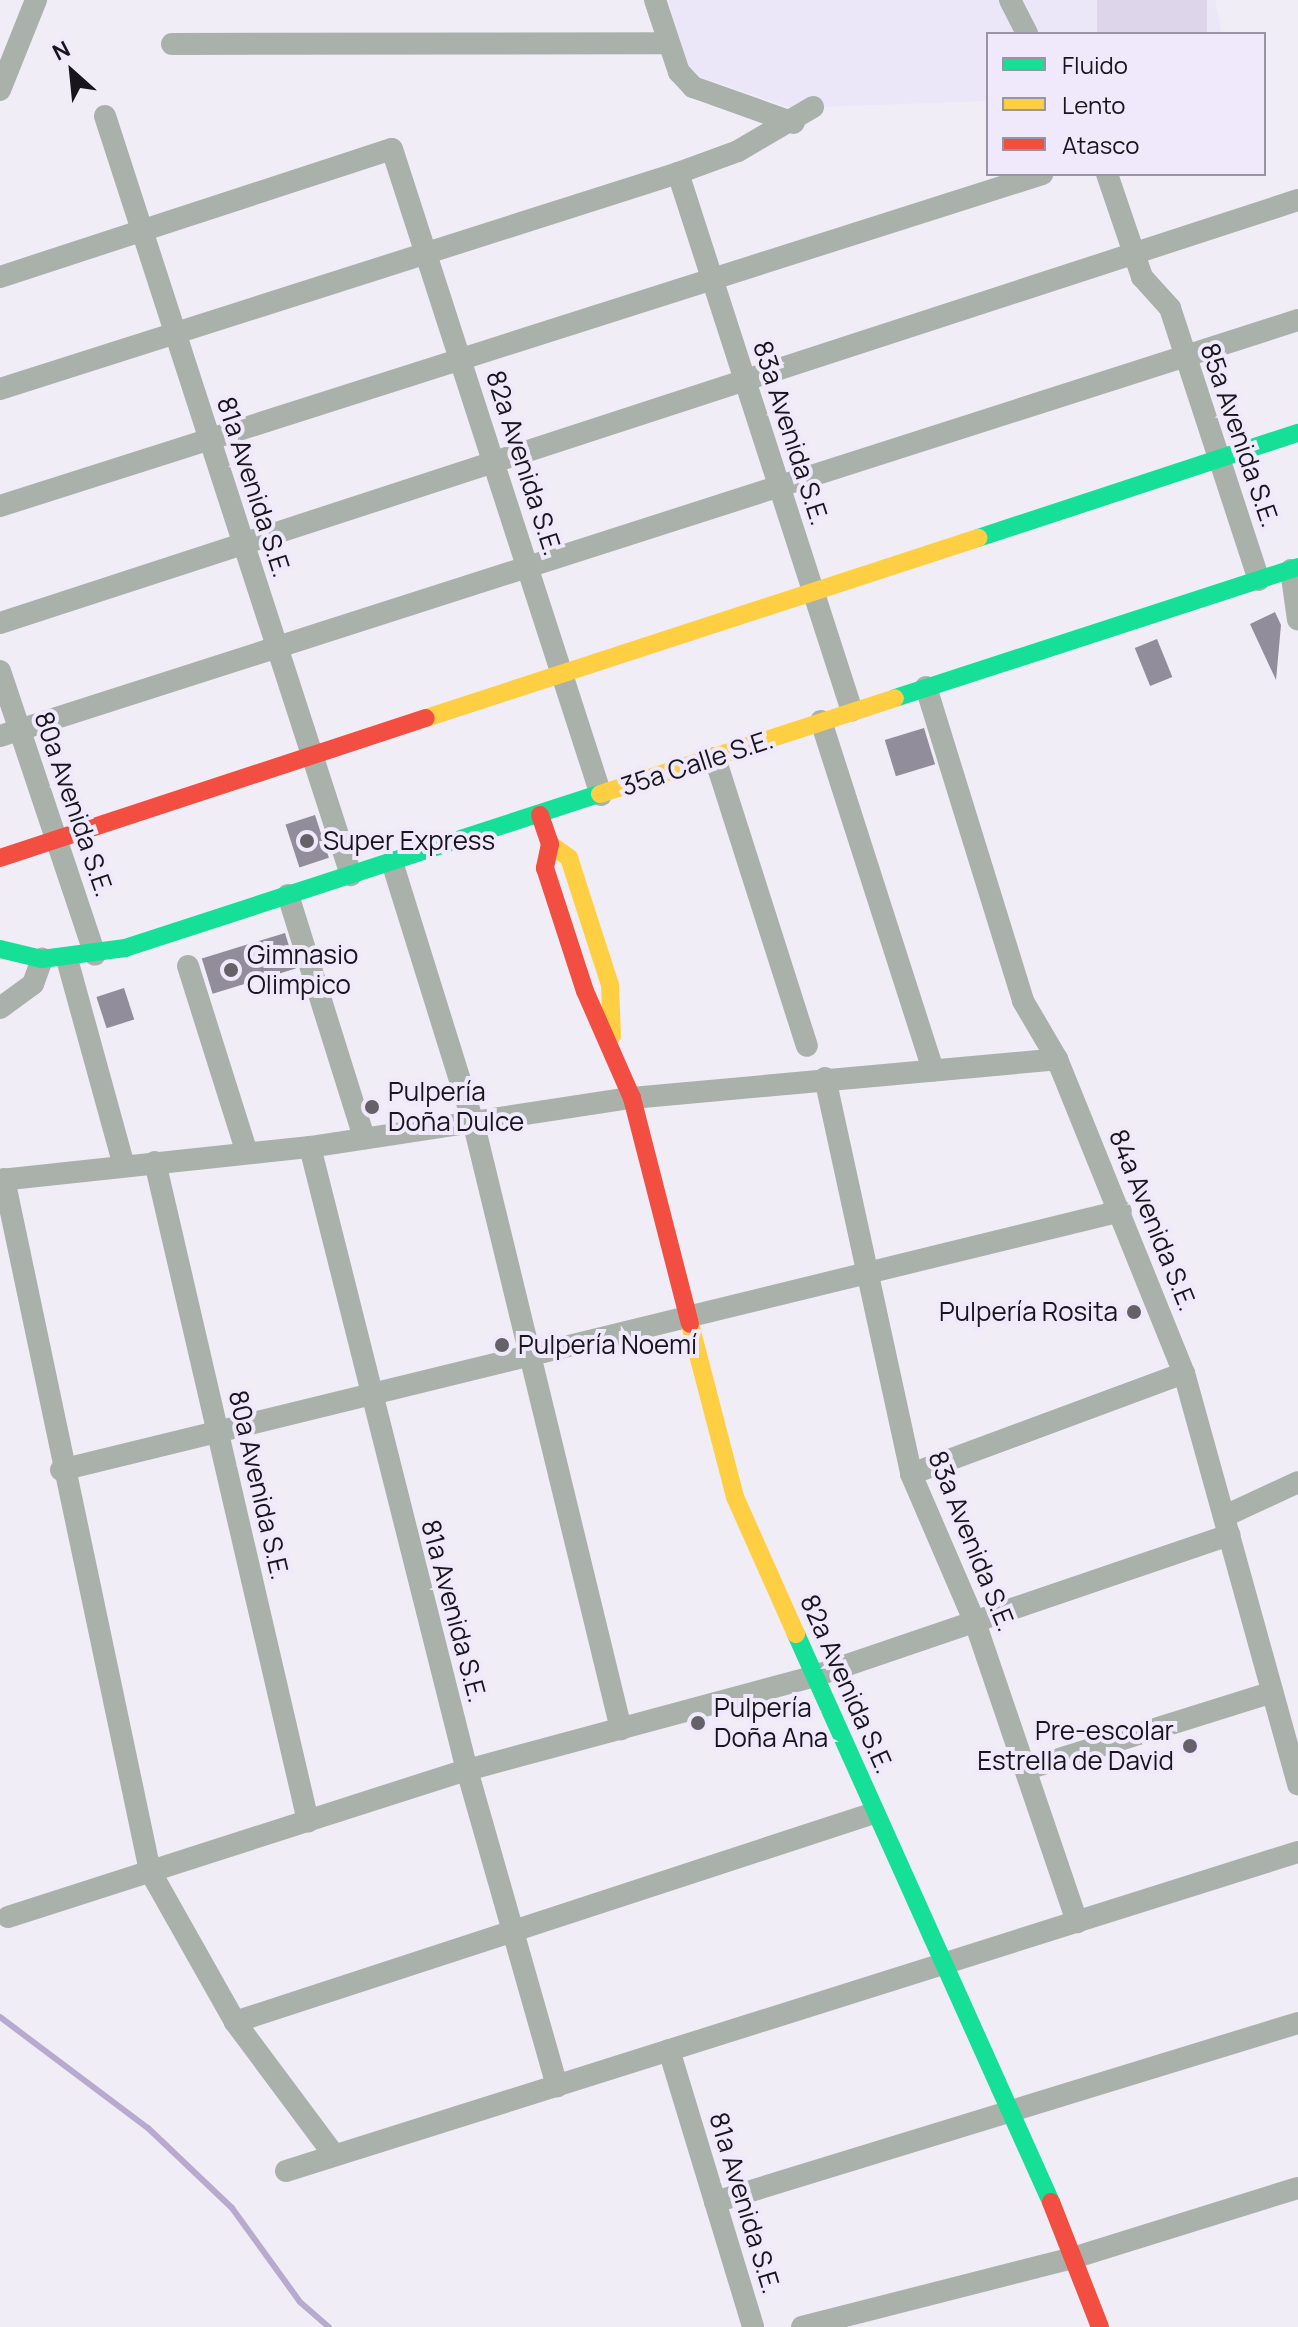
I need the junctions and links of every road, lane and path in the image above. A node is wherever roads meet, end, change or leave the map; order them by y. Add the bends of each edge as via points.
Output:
1 (36, 0) edge
2 (655, 0) edge
3 (1010, 0) edge
4 (1026, 32) edge
5 (668, 43) junction
6 (172, 44) dead end
7 (0, 90) edge
8 (813, 107) dead end
9 (105, 116) dead end
10 (794, 123) junction
11 (678, 173) junction
12 (1036, 176) edge
13 (1108, 176) edge
14 (1298, 200) edge
15 (142, 231) junction
16 (1134, 254) junction
17 (427, 255) junction
18 (0, 276) edge
19 (713, 281) junction
20 (1298, 320) edge
21 (176, 336) junction
22 (1183, 356) junction
23 (462, 363) junction
24 (745, 380) junction
25 (0, 389) edge
26 (1298, 433) edge
27 (211, 445) junction
28 (1218, 459) junction
29 (494, 462) junction
30 (778, 483) junction
31 (0, 506) edge
32 (243, 544) junction
33 (527, 565) junction
34 (1294, 568) edge
35 (1259, 580) junction
36 (813, 591) junction
37 (1298, 620) edge
38 (0, 623) edge
39 (276, 647) junction
40 (0, 671) edge
41 (562, 673) junction
42 (926, 687) junction
43 (852, 711) junction
44 (821, 721) junction
45 (10, 733) edge
46 (312, 755) junction
47 (715, 758) junction
48 (601, 795) junction
49 (540, 815) junction
50 (55, 839) junction
51 (550, 844) junction
52 (0, 858) edge
53 (392, 862) junction
54 (351, 875) junction
55 (288, 895) junction
56 (0, 949) edge
57 (95, 955) junction
58 (42, 959) junction
59 (67, 959) junction
60 (188, 966) dead end
61 (0, 1008) edge
62 (612, 1039) junction
63 (807, 1046) dead end
64 (1057, 1059) junction
65 (933, 1070) junction
66 (825, 1078) junction
67 (632, 1098) junction
68 (474, 1125) junction
69 (364, 1138) junction
70 (310, 1147) junction
71 (247, 1153) junction
72 (155, 1162) junction
73 (123, 1163) junction
74 (2, 1179) edge
75 (1121, 1211) junction
76 (864, 1274) junction
77 (688, 1317) junction
78 (529, 1356) junction
79 (1184, 1373) junction
80 (370, 1395) junction
81 (218, 1432) junction
82 (61, 1470) junction
83 (911, 1474) junction
84 (1298, 1482) edge
85 (1228, 1525) junction
86 (976, 1625) junction
87 (812, 1677) junction
88 (1272, 1692) junction
89 (621, 1729) junction
90 (1293, 1745) edge
91 (1027, 1769) junction
92 (467, 1770) junction
93 (1298, 1785) edge
94 (874, 1813) junction
95 (308, 1821) junction
96 (1298, 1852) edge
97 (150, 1871) junction
98 (8, 1917) dead end
99 (1077, 1922) junction
100 (512, 1928) junction
101 (943, 1964) junction
102 (235, 2022) junction
103 (1298, 2023) edge
104 (669, 2050) junction
105 (557, 2086) junction
106 (1009, 2107) junction
107 (334, 2155) junction
108 (286, 2171) dead end
109 (1298, 2188) edge
110 (715, 2202) junction
111 (1076, 2257) junction
112 (753, 2327) edge
113 (802, 2327) edge
114 (1100, 2327) edge

1 - 7 street
2 - 5 street
3 - 4 street
5 - 6 street
5 - 10 street via 693,87
8 - 10 street
9 - 15 street, 81a Avenida S.E.
10 - 11 street
11 - 17 street
11 - 19 street, 83a Avenida S.E.
12 - 19 street
13 - 16 street
14 - 16 street
15 - 17 street, 82a Avenida S.E. via 392,149
15 - 18 street
15 - 21 street, 81a Avenida S.E.
16 - 22 street, 85a Avenida S.E. via 1142,277 1170,308
16 - 24 street
17 - 21 street
17 - 23 street, 82a Avenida S.E.
19 - 23 street
19 - 24 street, 83a Avenida S.E.
20 - 22 street
21 - 25 street
21 - 27 street, 81a Avenida S.E.
22 - 28 street, 85a Avenida S.E.
22 - 30 street
23 - 27 street
23 - 29 street, 82a Avenida S.E.
24 - 29 street
24 - 30 street, 83a Avenida S.E.
26 - 28 street
27 - 31 street
27 - 32 street, 81a Avenida S.E.
28 - 35 street, 85a Avenida S.E.
28 - 36 street
29 - 32 street
29 - 33 street, 82a Avenida S.E.
30 - 33 street
30 - 36 street, 83a Avenida S.E.
32 - 38 street
32 - 39 street, 81a Avenida S.E.
33 - 39 street
33 - 41 street, 82a Avenida S.E.
34 - 35 street, 35a Calle S.E.
34 - 37 street
35 - 42 street, 35a Calle S.E.
36 - 41 street
36 - 43 street, 83a Avenida S.E.
39 - 45 street
39 - 46 street, 81a Avenida S.E.
40 - 45 street, 80a Avenida S.E.
41 - 46 street
41 - 48 street, 82a Avenida S.E.
42 - 43 street, 35a Calle S.E.
42 - 64 street, 84a Avenida S.E. via 1023,1001
43 - 44 street, 35a Calle S.E.
44 - 47 street, 35a Calle S.E.
44 - 65 street
45 - 50 street, 80a Avenida S.E.
46 - 50 street
46 - 54 street, 81a Avenida S.E.
47 - 48 street, 35a Calle S.E.
47 - 63 street
48 - 49 street, 35a Calle S.E.
49 - 51 street, 82a Avenida S.E.
49 - 53 street, 35a Calle S.E.
50 - 52 street
50 - 57 street, 80a Avenida S.E.
51 - 62 street, 82a Avenida S.E. via 545,868 585,991
51 - 62 street, 82a Avenida S.E. via 569,858 610,985
53 - 54 street, 35a Calle S.E.
53 - 68 street
54 - 55 street, 35a Calle S.E.
55 - 57 street, 35a Calle S.E.
55 - 69 street
56 - 58 street, 35a Calle S.E.
57 - 59 street, 35a Calle S.E.
58 - 59 street, 35a Calle S.E.
58 - 61 street via 33,984
59 - 73 street
60 - 71 street
62 - 67 street, 82a Avenida S.E.
64 - 65 street
64 - 75 street, 84a Avenida S.E.
65 - 66 street
66 - 67 street
66 - 76 street, 83a Avenida S.E.
67 - 68 street
67 - 77 street, 82a Avenida S.E.
68 - 69 street
68 - 78 street
69 - 70 street
70 - 71 street
70 - 80 street, 81a Avenida S.E.
71 - 72 street
72 - 73 street
72 - 81 street, 80a Avenida S.E.
73 - 74 street
74 - 82 street
75 - 76 street
75 - 79 street, 84a Avenida S.E.
76 - 77 street
76 - 83 street, 83a Avenida S.E.
77 - 78 street
77 - 87 street, 82a Avenida S.E. via 735,1497
78 - 80 street
78 - 89 street
79 - 83 street
79 - 85 street, 84a Avenida S.E.
80 - 81 street
80 - 92 street, 81a Avenida S.E.
81 - 82 street
81 - 95 street, 80a Avenida S.E.
82 - 97 street
83 - 86 street, 83a Avenida S.E.
84 - 85 street
85 - 86 street
85 - 88 street, 84a Avenida S.E.
86 - 87 street
86 - 91 street, 83a Avenida S.E.
87 - 89 street
87 - 94 street, 82a Avenida S.E.
88 - 90 street, 84a Avenida S.E.
88 - 91 street
89 - 92 street
90 - 93 street, 84a Avenida S.E.
91 - 99 street, 83a Avenida S.E.
92 - 95 street
92 - 100 street, 81a Avenida S.E.
94 - 100 street
94 - 101 street, 82a Avenida S.E.
95 - 97 street
96 - 99 street
97 - 98 street
97 - 102 street
99 - 101 street
100 - 102 street
100 - 105 street, 81a Avenida S.E.
101 - 104 street
101 - 106 street, 82a Avenida S.E.
102 - 107 street
103 - 106 street
104 - 105 street
104 - 110 street, 81a Avenida S.E.
105 - 107 street
106 - 110 street
106 - 111 street, 82a Avenida S.E.
107 - 108 street
109 - 111 street
110 - 112 street, 81a Avenida S.E.
111 - 113 street
111 - 114 street, 82a Avenida S.E.

